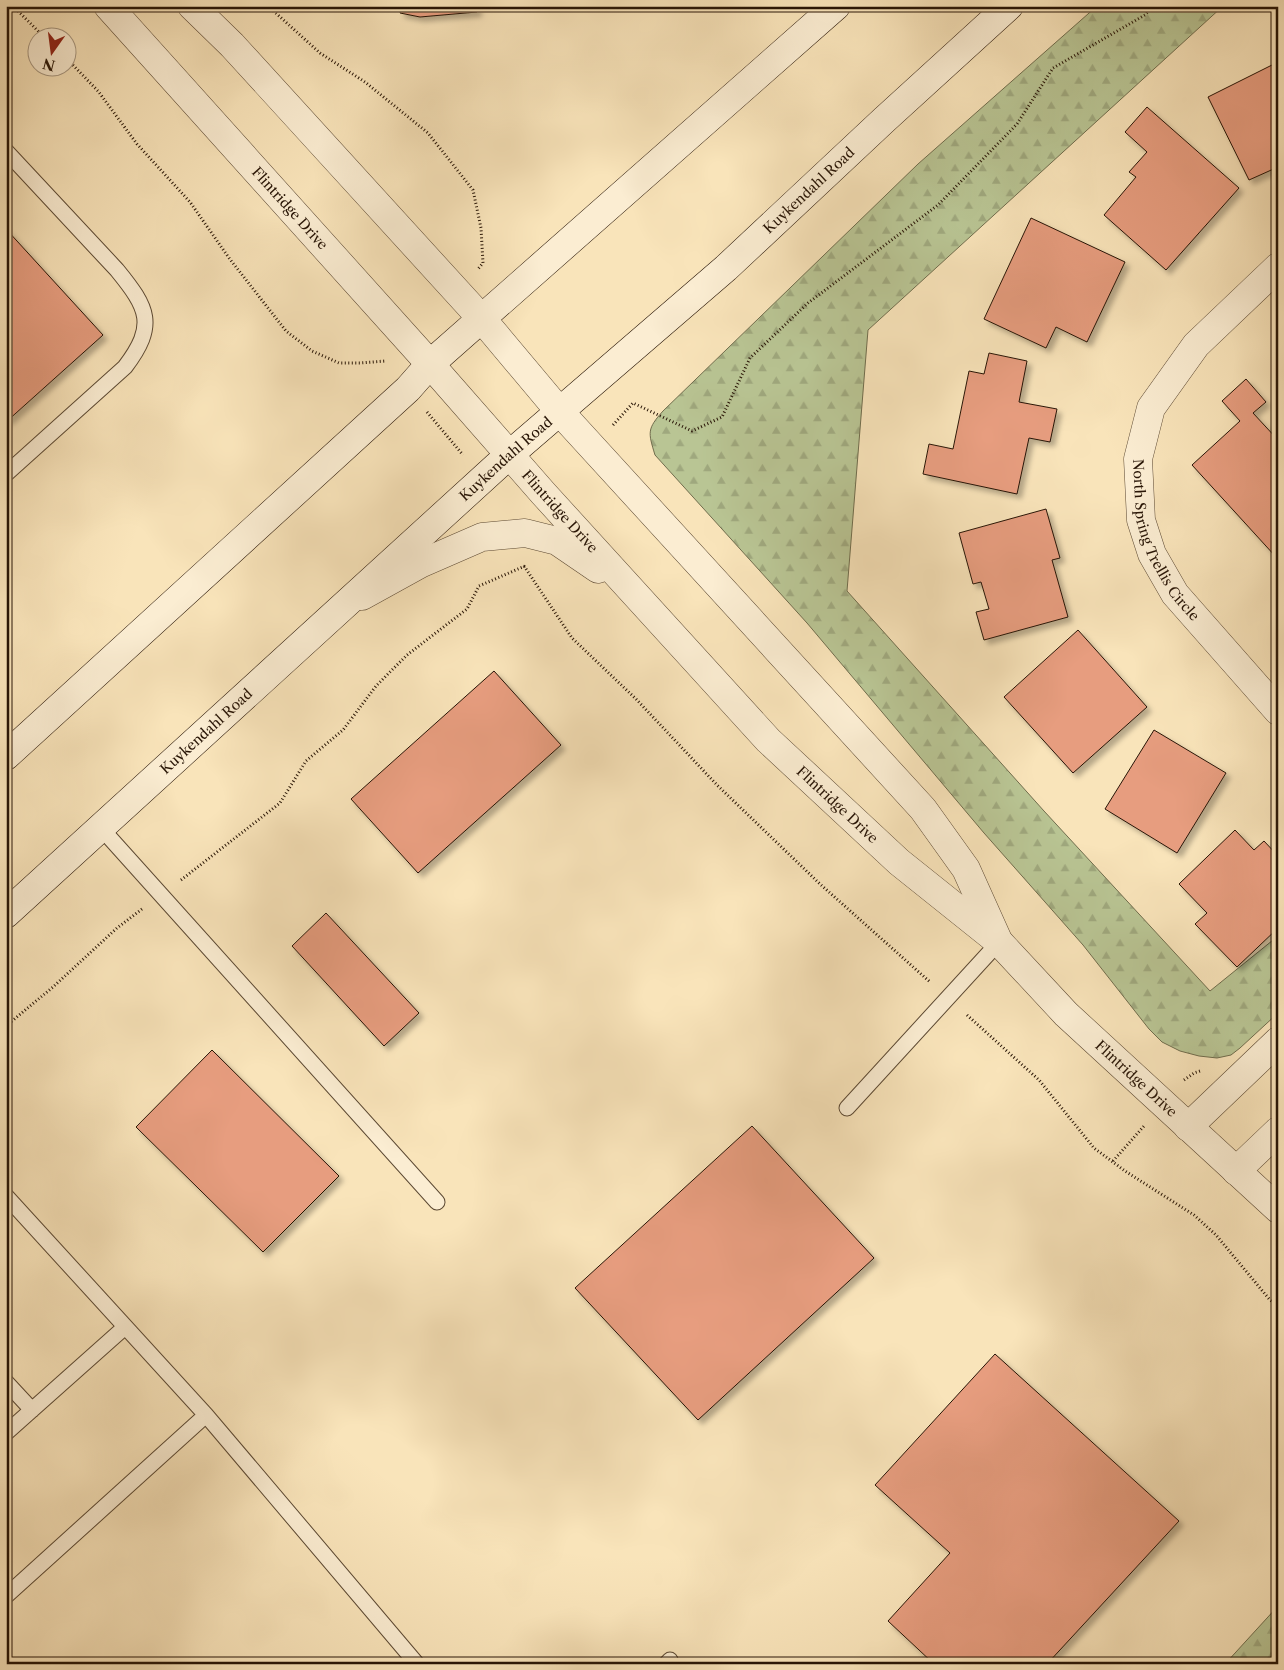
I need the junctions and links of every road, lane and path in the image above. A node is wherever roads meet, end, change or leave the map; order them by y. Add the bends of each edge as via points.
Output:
1 (13, 6) edge
2 (108, 6) edge
3 (192, 6) edge
4 (268, 6) edge
5 (836, 6) edge
6 (1009, 6) edge
7 (1152, 6) edge
8 (35, 28) edge
9 (78, 70) edge
10 (6, 151) edge
11 (1278, 267) edge
12 (456, 292) junction
13 (482, 319) junction
14 (407, 340) junction
15 (385, 360) junction
16 (430, 364) junction
17 (408, 389) junction
18 (560, 412) junction
19 (592, 446) junction
20 (509, 455) junction
21 (6, 474) edge
22 (484, 480) junction
23 (525, 532) junction
24 (524, 566) junction
25 (637, 596) junction
26 (347, 604) junction
27 (1278, 711) edge
28 (6, 756) edge
29 (101, 828) junction
30 (160, 895) junction
31 (6, 914) edge
32 (999, 942) junction
33 (948, 998) junction
34 (6, 1026) edge
35 (1278, 1041) edge
36 (847, 1108) dead end
37 (1188, 1128) junction
38 (1278, 1131) edge
39 (1236, 1171) junction
40 (6, 1196) edge
41 (437, 1202) dead end
42 (1278, 1209) edge
43 (1278, 1306) edge
44 (126, 1327) junction
45 (6, 1382) edge
46 (32, 1410) junction
47 (206, 1415) junction
48 (6, 1433) edge
49 (6, 1596) edge
50 (417, 1664) edge

1 - 8 path
2 - 14 street, Flintridge Drive
3 - 12 street, Flintridge Drive via 232,45
4 - 12 path via 320,53 365,82 428,132 473,190 481,228 482,263
5 - 13 street
6 - 18 street, Kuykendahl Road via 726,268
7 - 19 path via 1144,15 1053,68 1017,124 938,205 808,303 750,358 722,417 692,431 633,403
9 - 15 path via 98,91 137,144 190,202 286,331 312,351 339,363
10 - 21 lane via 127,282 143,308 146,322 137,352 125,367
11 - 27 street, North Spring Trellis Circle via 1196,344 1151,408 1138,459 1141,520 1152,554 1175,594
12 - 13 street, Flintridge Drive
13 - 16 street
13 - 18 street, Flintridge Drive
14 - 15 path
14 - 16 street, Flintridge Drive
15 - 17 path
16 - 17 street
16 - 20 street, Flintridge Drive
17 - 22 path
17 - 28 street
18 - 19 street, Flintridge Drive
18 - 20 street, Kuykendahl Road
19 - 32 street, Flintridge Drive via 923,809 966,869
20 - 22 street, Kuykendahl Road
20 - 25 street, Flintridge Drive
22 - 26 street, Kuykendahl Road
23 - 24 path via 530,555
23 - 25 street via 557,541
23 - 26 street via 482,537 420,564
24 - 30 path via 479,586 467,609 407,655 376,686 343,730 306,761 280,803
24 - 33 path via 572,638 820,884
25 - 32 street, Flintridge Drive via 768,740 899,862
26 - 29 street, Kuykendahl Road
29 - 30 lane
29 - 31 street, Kuykendahl Road
30 - 34 path
30 - 41 lane
32 - 33 lane
32 - 37 street, Flintridge Drive via 1066,1014
33 - 36 lane
33 - 43 path via 1039,1080 1094,1148 1194,1216 1216,1235
35 - 37 street
37 - 39 street, Flintridge Drive
38 - 39 street
39 - 42 street, Flintridge Drive
40 - 44 lane
44 - 46 lane
44 - 47 lane
45 - 46 lane
46 - 48 lane
47 - 49 lane
47 - 50 lane

